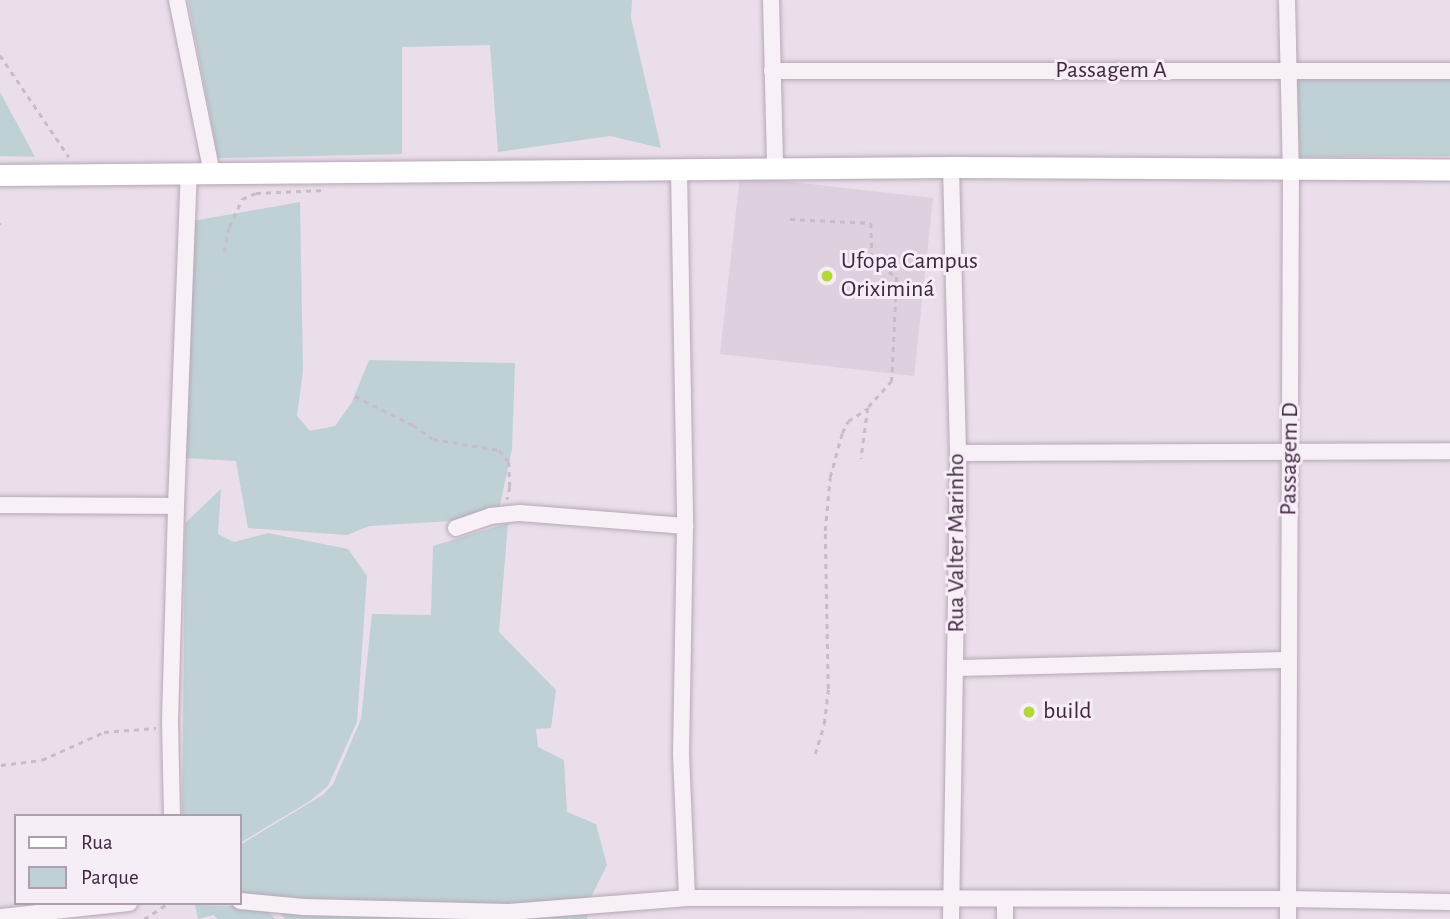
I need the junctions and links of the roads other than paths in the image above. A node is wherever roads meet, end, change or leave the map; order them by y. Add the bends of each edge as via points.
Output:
1 (177, 0) edge
2 (771, 0) edge
3 (1287, 0) edge
4 (772, 71) junction
5 (1287, 71) junction
6 (1450, 71) edge
7 (951, 167) junction
8 (775, 169) junction
9 (679, 170) junction
10 (1291, 170) junction
11 (1450, 170) edge
12 (189, 173) junction
13 (212, 173) junction
14 (0, 175) edge
15 (1291, 451) junction
16 (1450, 451) edge
17 (958, 453) junction
18 (0, 505) edge
19 (176, 506) junction
20 (685, 526) junction
21 (456, 528) dead end
22 (1287, 660) junction
23 (957, 668) junction
24 (172, 814) edge
25 (687, 898) junction
26 (951, 899) junction
27 (1005, 899) junction
28 (1288, 899) junction
29 (242, 901) edge
30 (1450, 902) edge
31 (111, 905) edge
32 (0, 917) edge
33 (951, 919) edge
34 (1005, 919) edge
35 (1288, 919) edge

1 - 13 street
2 - 4 street
3 - 5 street, Passagem D
4 - 5 street, Passagem A
4 - 8 street
5 - 6 street, Passagem A
5 - 10 street, Passagem D
7 - 8 main road
7 - 10 main road
7 - 17 street, Rua Valter Marinho
8 - 9 main road
9 - 13 main road
9 - 20 street
10 - 11 main road
10 - 15 street, Passagem D
12 - 13 main road
12 - 14 main road
12 - 19 street
15 - 16 street
15 - 17 street
15 - 22 street, Passagem D
17 - 23 street, Rua Valter Marinho
18 - 19 street
19 - 24 street
20 - 21 street via 504,513
20 - 25 street via 681,754
22 - 23 street
22 - 28 street, Passagem D
23 - 26 street, Rua Valter Marinho
25 - 26 street
25 - 29 street via 509,912
26 - 27 street
26 - 33 street, Rua Valter Marinho
27 - 28 street
27 - 34 street
28 - 30 street
28 - 35 street, Passagem D
31 - 32 street

